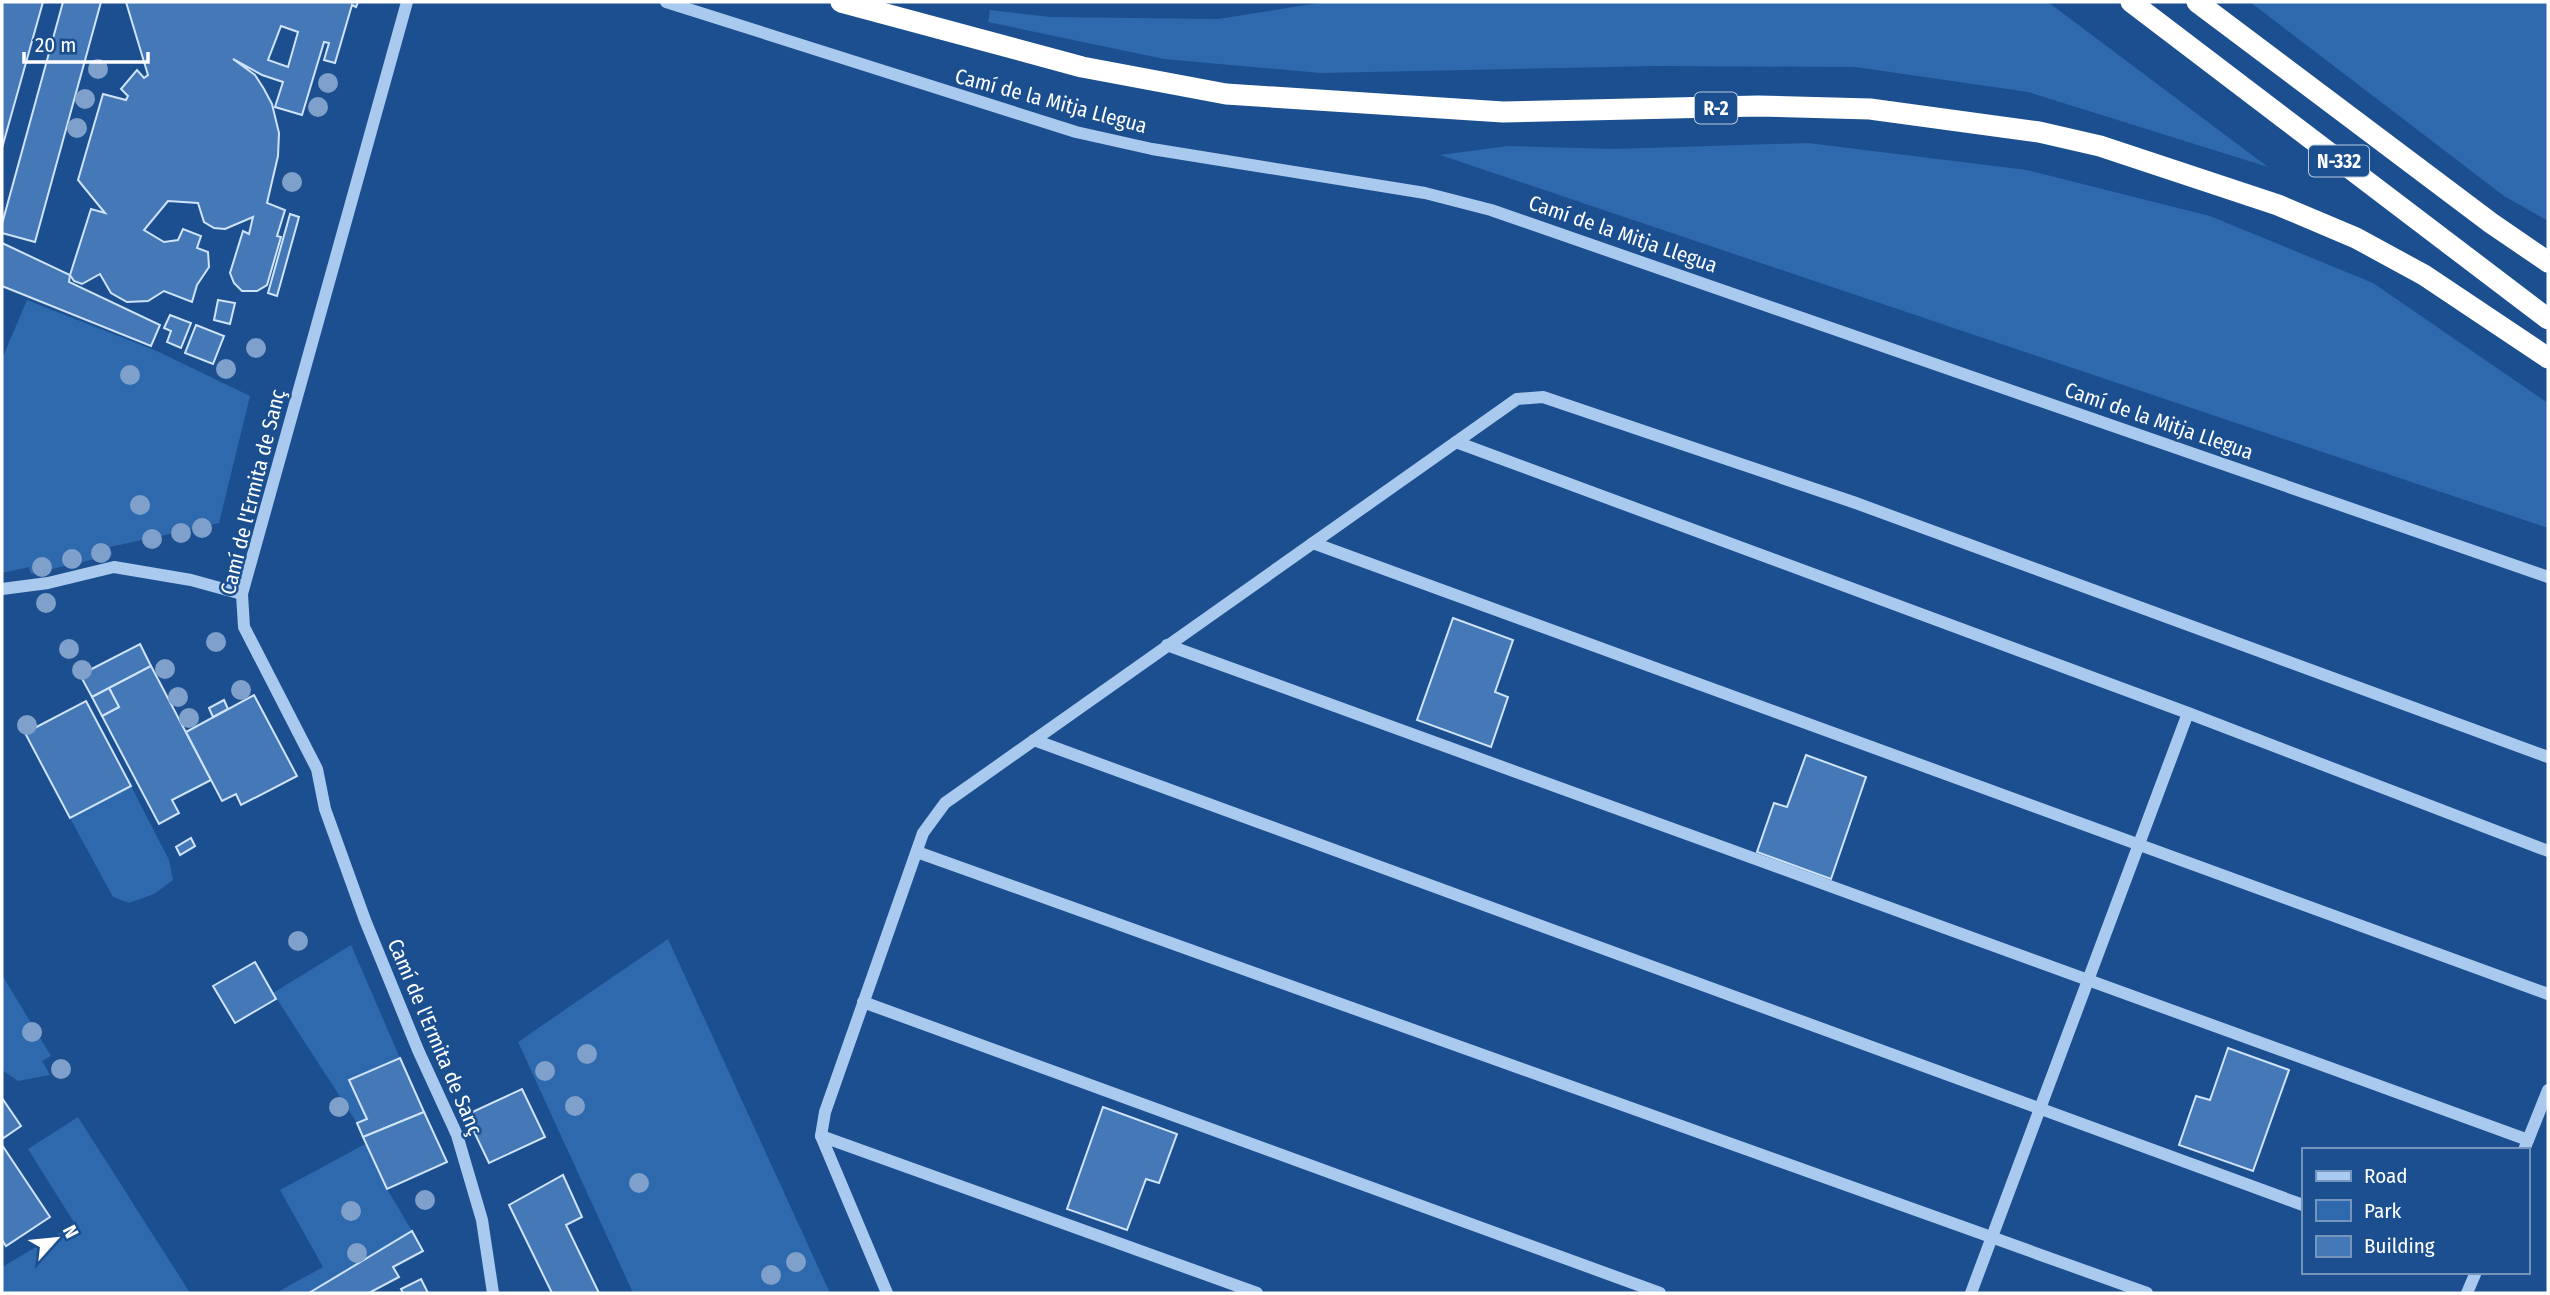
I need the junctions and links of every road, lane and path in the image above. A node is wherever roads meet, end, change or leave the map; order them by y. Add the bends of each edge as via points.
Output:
1 (407, 2) edge
2 (666, 2) edge
3 (842, 2) edge
4 (2131, 2) edge
5 (2197, 2) edge
6 (2548, 262) edge
7 (2548, 319) edge
8 (2548, 358) edge
9 (1455, 442) junction
10 (1313, 542) junction
11 (2548, 577) edge
12 (2, 589) edge
13 (242, 594) junction
14 (1167, 645) junction
15 (2188, 713) junction
16 (1034, 740) junction
17 (2548, 757) edge
18 (2138, 845) junction
19 (2548, 851) edge
20 (917, 852) junction
21 (2088, 980) junction
22 (2548, 995) edge
23 (863, 1002) junction
24 (2548, 1090) edge
25 (2040, 1108) junction
26 (821, 1136) junction
27 (2526, 1145) edge
28 (2302, 1205) edge
29 (1992, 1238) junction
30 (2475, 1274) edge
31 (493, 1293) edge
32 (887, 1293) edge
33 (1256, 1293) edge
34 (1660, 1293) edge
35 (1971, 1293) edge
36 (2147, 1293) edge
37 (2467, 1293) edge

1 - 13 street, Camí de l'Ermita de Sanç
2 - 11 street, Camí de la Mitja Llegua via 1076,132 1152,149 1425,193 1491,210
3 - 8 highway, R-2 via 1083,67 1226,94 1503,112 1871,108 2039,132 2100,146 2267,201 2356,238 2424,275
4 - 7 highway, N-332
5 - 6 highway
9 - 10 street
9 - 15 street
9 - 17 street via 1517,399 1543,397 1853,502
10 - 14 street
10 - 18 street
12 - 13 street via 114,567
13 - 31 street, Camí de l'Ermita de Sanç via 244,627 317,769 325,809 413,1038 457,1135 482,1220
14 - 16 street
14 - 21 street
15 - 18 street
15 - 19 street
16 - 20 street via 946,803 923,833
16 - 25 street
18 - 21 street
18 - 22 street
20 - 23 street
20 - 29 street
21 - 25 street
21 - 27 street
23 - 26 street
23 - 34 street
24 - 27 street
25 - 28 street
25 - 29 street
26 - 32 street
26 - 33 street
29 - 35 street
29 - 36 street
30 - 37 street

